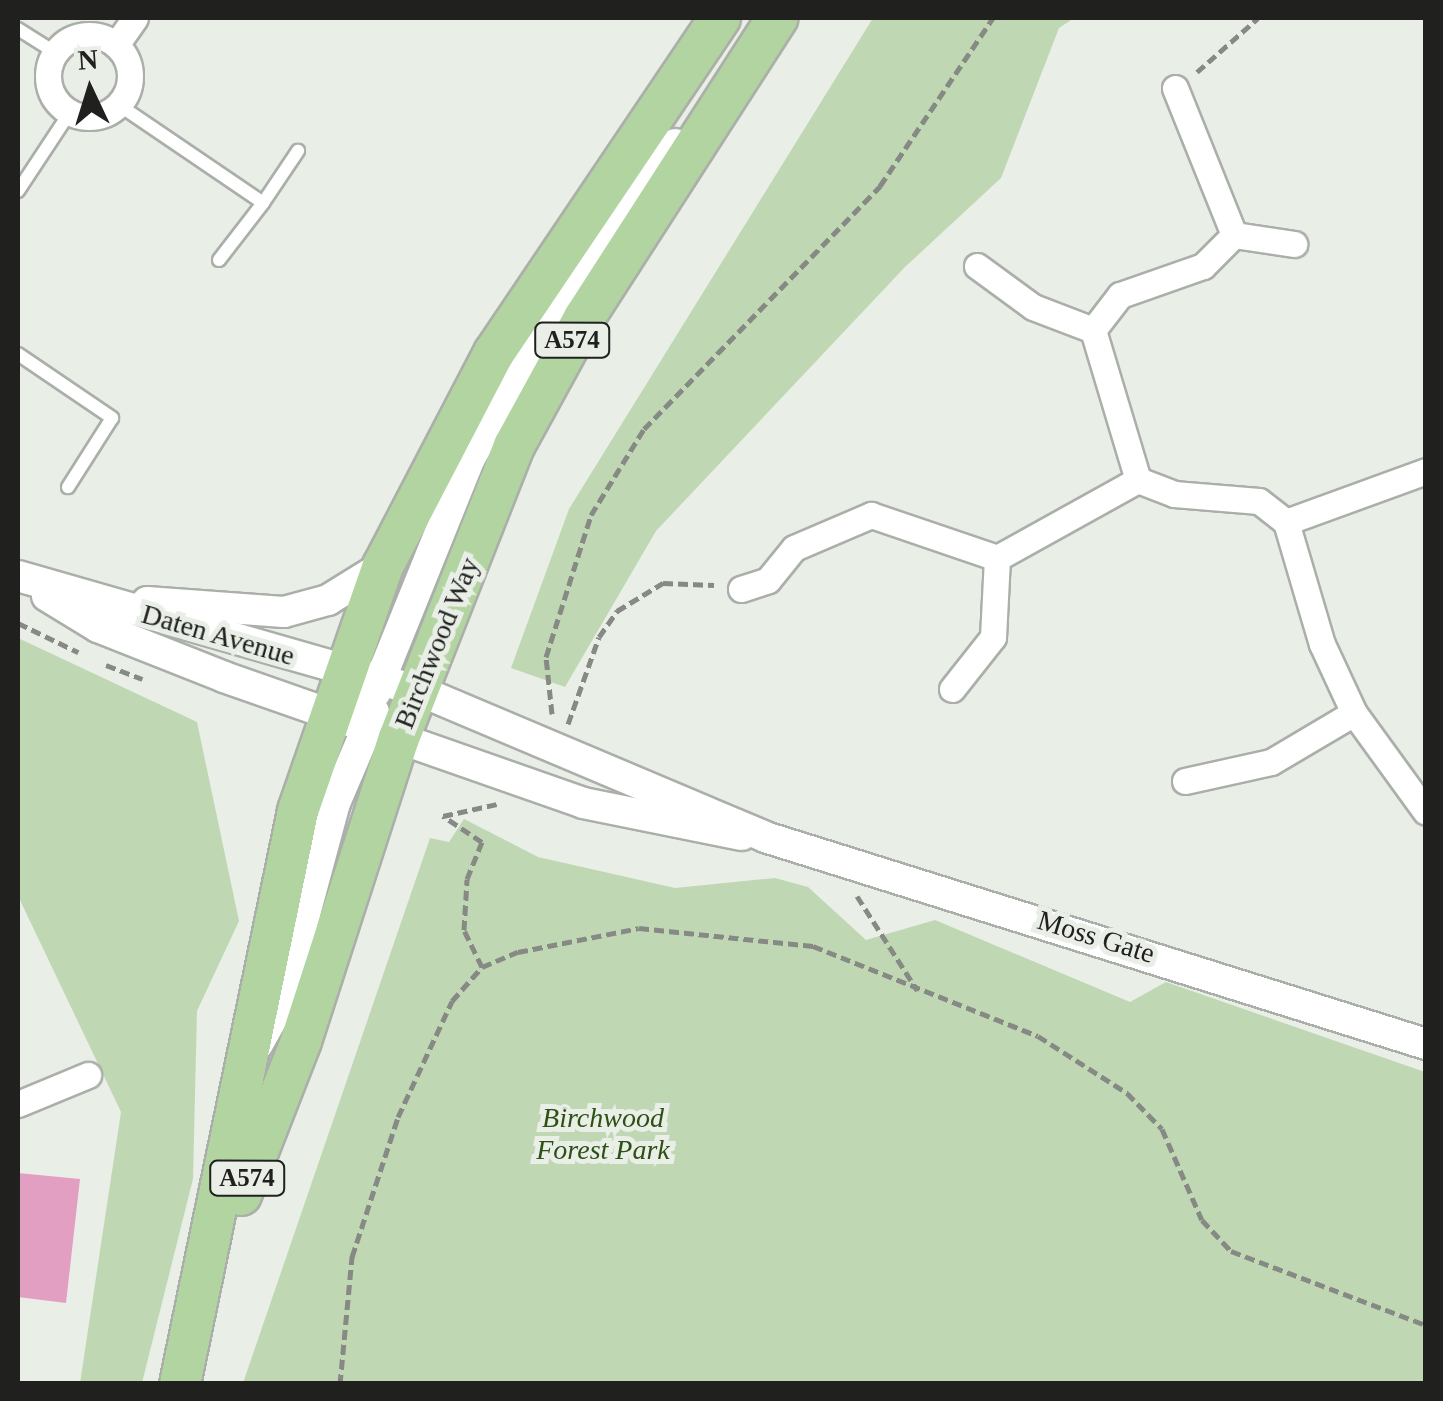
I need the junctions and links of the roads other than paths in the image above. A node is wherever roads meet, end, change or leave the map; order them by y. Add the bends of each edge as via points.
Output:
1 (135, 18) edge
2 (720, 18) edge
3 (769, 18) edge
4 (777, 18) edge
5 (18, 29) edge
6 (116, 45) junction
7 (56, 54) junction
8 (1176, 90) road end
9 (119, 105) junction
10 (70, 112) junction
11 (298, 152) dead end
12 (18, 190) edge
13 (263, 203) junction
14 (1234, 234) junction
15 (1294, 244) dead end
16 (219, 260) dead end
17 (977, 266) dead end
18 (1093, 330) junction
19 (18, 354) edge
20 (1426, 472) edge
21 (1138, 480) junction
22 (68, 487) dead end
23 (1286, 522) junction
24 (998, 558) junction
25 (383, 566) junction
26 (18, 577) edge
27 (742, 589) road end
28 (80, 594) junction
29 (343, 668) junction
30 (401, 685) junction
31 (952, 689) dead end
32 (1354, 713) junction
33 (363, 726) junction
34 (1185, 781) dead end
35 (1426, 812) edge
36 (765, 837) junction
37 (1426, 1044) edge
38 (88, 1075) dead end
39 (18, 1104) edge
40 (194, 1316) junction
41 (180, 1384) edge

1 - 6 street
2 - 25 main road, Birchwood Way / A574 via 494,353
3 - 30 street, A574 via 557,304 469,460
4 - 30 main road, Birchwood Way / A574 via 584,318 514,446
5 - 7 lane
6 - 7 street via 91,35
6 - 9 street via 130,68
7 - 10 street via 48,79
8 - 14 street
9 - 10 street via 96,117
9 - 13 lane
10 - 12 lane
11 - 13 lane
13 - 16 lane
14 - 15 street
14 - 18 street via 1204,266 1120,295
17 - 18 street via 1032,307
18 - 21 street
19 - 22 lane via 112,418
20 - 23 street
21 - 23 street via 1174,494 1259,501
21 - 24 street
23 - 32 street via 1322,644
24 - 27 street via 871,515 794,548 768,580
24 - 31 street via 993,637
25 - 28 street via 328,600 284,612
25 - 29 main road, Birchwood Way / A574
26 - 28 street, Daten Avenue
26 - 33 street, Daten Avenue via 98,627
28 - 29 street, Daten Avenue
29 - 30 street, Daten Avenue
29 - 33 main road, Birchwood Way / A574
30 - 33 main road, Birchwood Way / A574
30 - 33 street, A574 via 354,711
30 - 36 street, Moss Gate
32 - 34 street via 1271,762
32 - 35 street
33 - 36 street, Moss Gate via 629,817
33 - 40 main road, Birchwood Way / A574 via 300,1041
33 - 40 main road, Birchwood Way / A574 via 274,919 254,1050
36 - 37 street, Moss Gate
38 - 39 street
40 - 41 main road, Birchwood Way / A574

